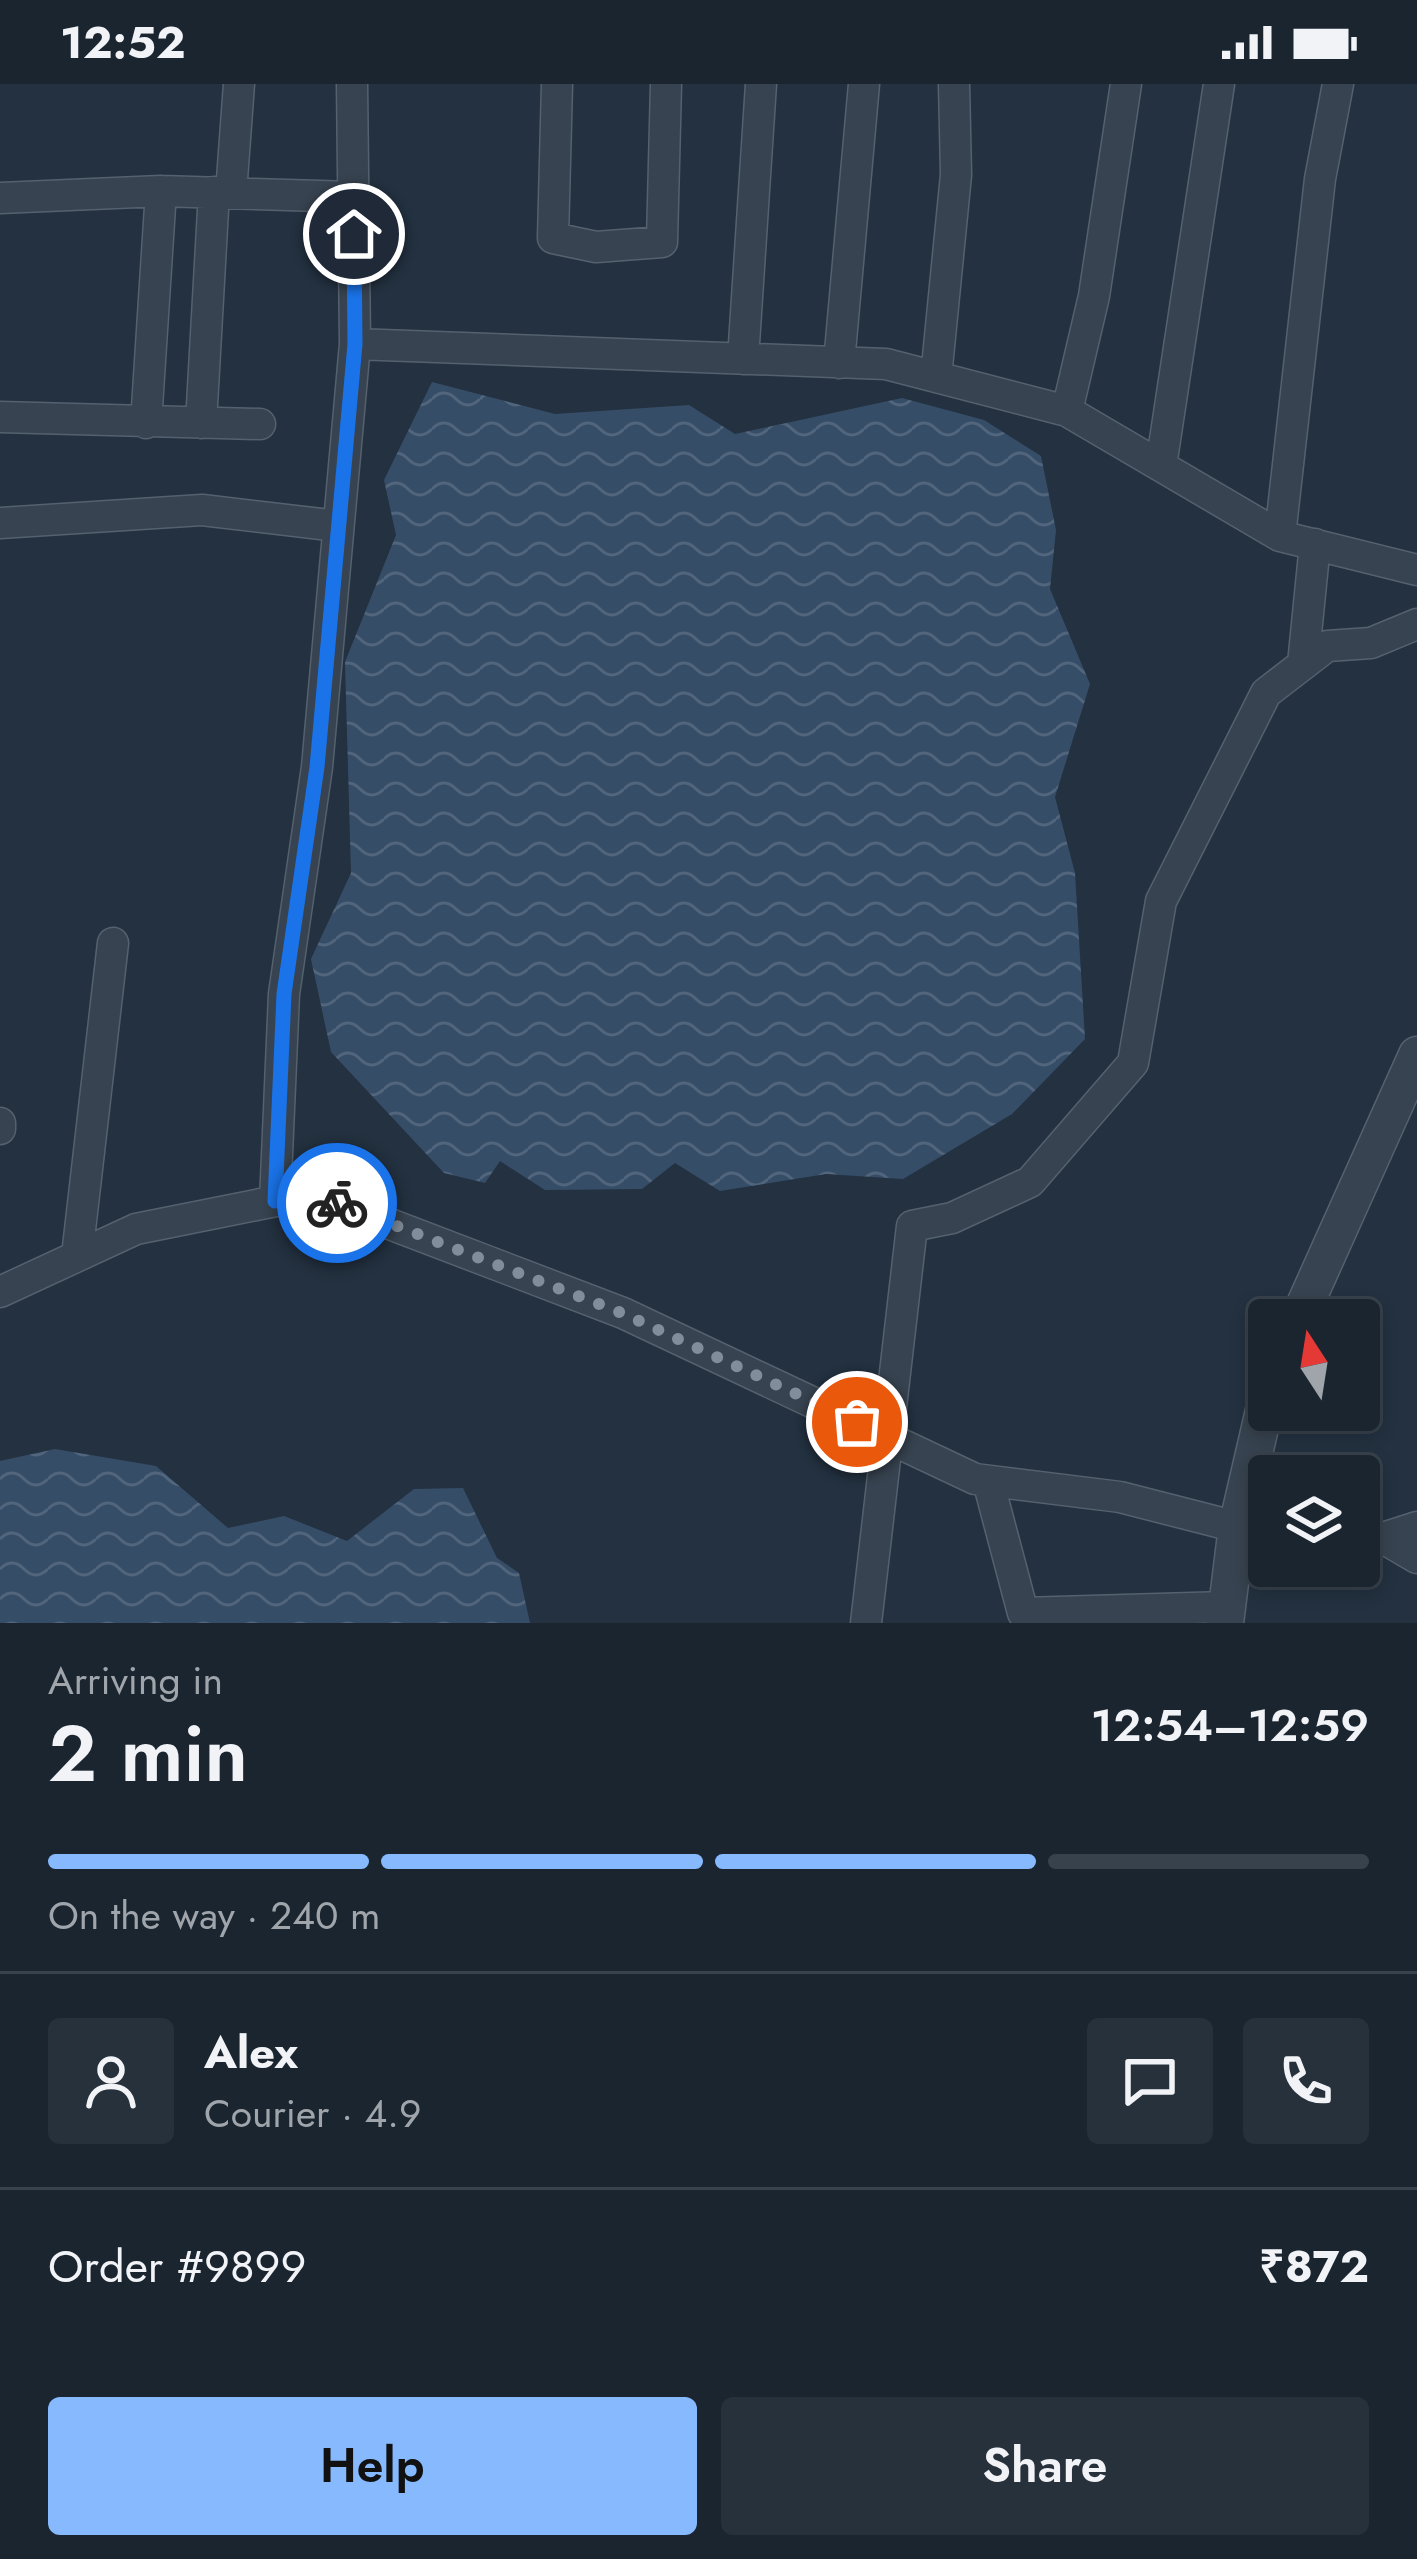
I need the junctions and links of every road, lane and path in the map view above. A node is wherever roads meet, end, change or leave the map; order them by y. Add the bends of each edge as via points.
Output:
1 (239, 84) edge
2 (352, 84) edge
3 (557, 84) edge
4 (666, 84) edge
5 (761, 84) edge
6 (864, 84) edge
7 (954, 84) edge
8 (1126, 84) edge
9 (1219, 84) edge
10 (1338, 84) edge
11 (161, 191) junction
12 (223, 192) junction
13 (353, 197) junction
14 (0, 198) edge
15 (355, 344) junction
16 (742, 359) junction
17 (839, 363) junction
18 (936, 377) junction
19 (1067, 411) junction
20 (0, 417) edge
21 (146, 423) junction
22 (201, 423) junction
23 (260, 424) dead end
24 (1161, 466) junction
25 (0, 523) edge
26 (338, 526) junction
27 (1280, 536) junction
28 (1315, 544) junction
29 (1417, 569) edge
30 (1417, 624) edge
31 (1303, 664) junction
32 (113, 943) dead end
33 (1417, 1055) edge
34 (275, 1201) junction
35 (77, 1256) junction
36 (0, 1292) edge
37 (1307, 1299) edge
38 (1263, 1431) edge
39 (884, 1434) junction
40 (988, 1480) junction
41 (1417, 1527) edge
42 (1380, 1537) edge
43 (1380, 1544) edge
44 (1247, 1549) edge
45 (1417, 1558) edge
46 (1225, 1615) edge
47 (1164, 1616) edge
48 (866, 1623) edge

1 - 12 street
2 - 13 street
3 - 4 street via 553,238 596,248 662,242
5 - 16 street
6 - 17 street
7 - 18 street via 956,175
8 - 19 street via 1094,296
9 - 24 street
10 - 27 street
11 - 12 street
11 - 14 street
11 - 21 street
12 - 13 street
12 - 22 street
13 - 15 street
15 - 16 street
15 - 26 street
16 - 17 street
17 - 18 street
18 - 19 street
19 - 24 street
20 - 21 street
21 - 22 street
22 - 23 street
24 - 27 street
25 - 26 street via 202,510
26 - 34 street via 317,767 284,994
27 - 28 street
28 - 29 street
28 - 31 street
30 - 31 street via 1371,643 1327,646
31 - 39 street via 1266,693 1162,901 1133,1063 1030,1182 952,1218 912,1226
32 - 35 street
33 - 37 street
34 - 35 street via 136,1229
34 - 39 street via 311,1194 482,1256
35 - 36 street
38 - 44 street
39 - 40 street
39 - 48 street
40 - 44 street via 1120,1496
40 - 47 street via 1023,1613
41 - 42 street
43 - 45 street
44 - 46 street
46 - 47 street

